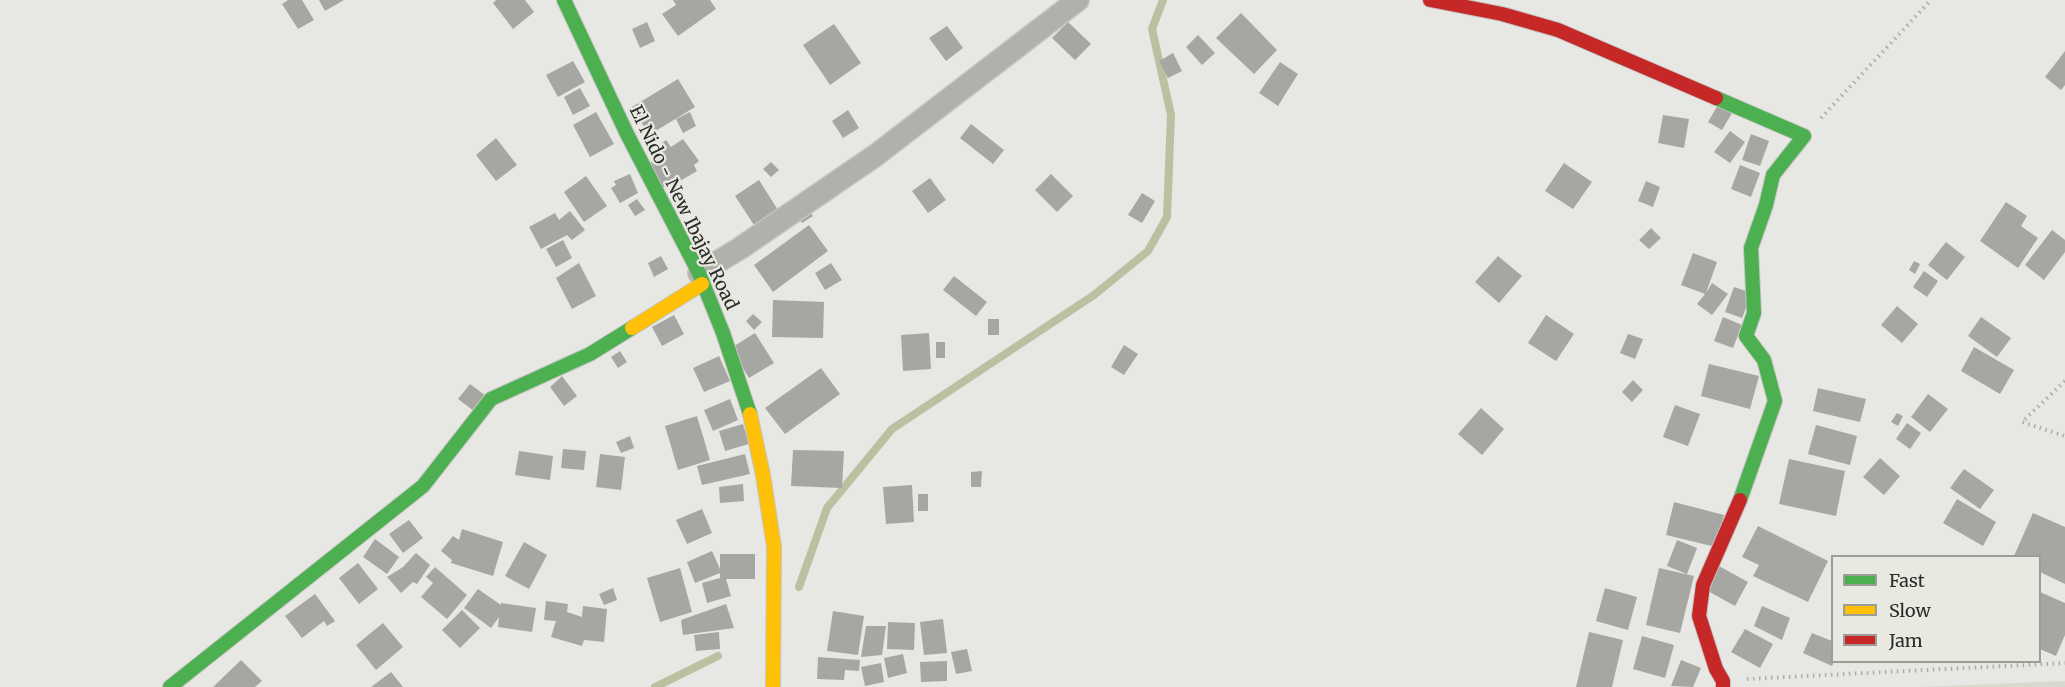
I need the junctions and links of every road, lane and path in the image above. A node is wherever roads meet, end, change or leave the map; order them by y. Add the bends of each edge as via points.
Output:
1 (564, 0) edge
2 (1078, 0) edge
3 (1430, 0) edge
4 (1931, 0) edge
5 (1804, 136) junction
6 (700, 279) junction
7 (2065, 381) edge
8 (2065, 436) edge
9 (2065, 663) edge
10 (1723, 684) edge
11 (170, 687) edge
12 (773, 687) edge

1 - 6 street, El Nido - New Ibajay Road
2 - 6 street via 876,155
3 - 5 street via 1558,30
4 - 5 path
5 - 10 street via 1773,176 1751,248 1754,314 1746,336 1764,360 1775,401 1749,478 1703,585 1699,616
6 - 11 street via 590,354 491,399 423,486
6 - 12 street, El Nido - New Ibajay Road via 748,404 763,476 774,547
7 - 8 path via 2022,422
9 - 10 path via 1876,671

